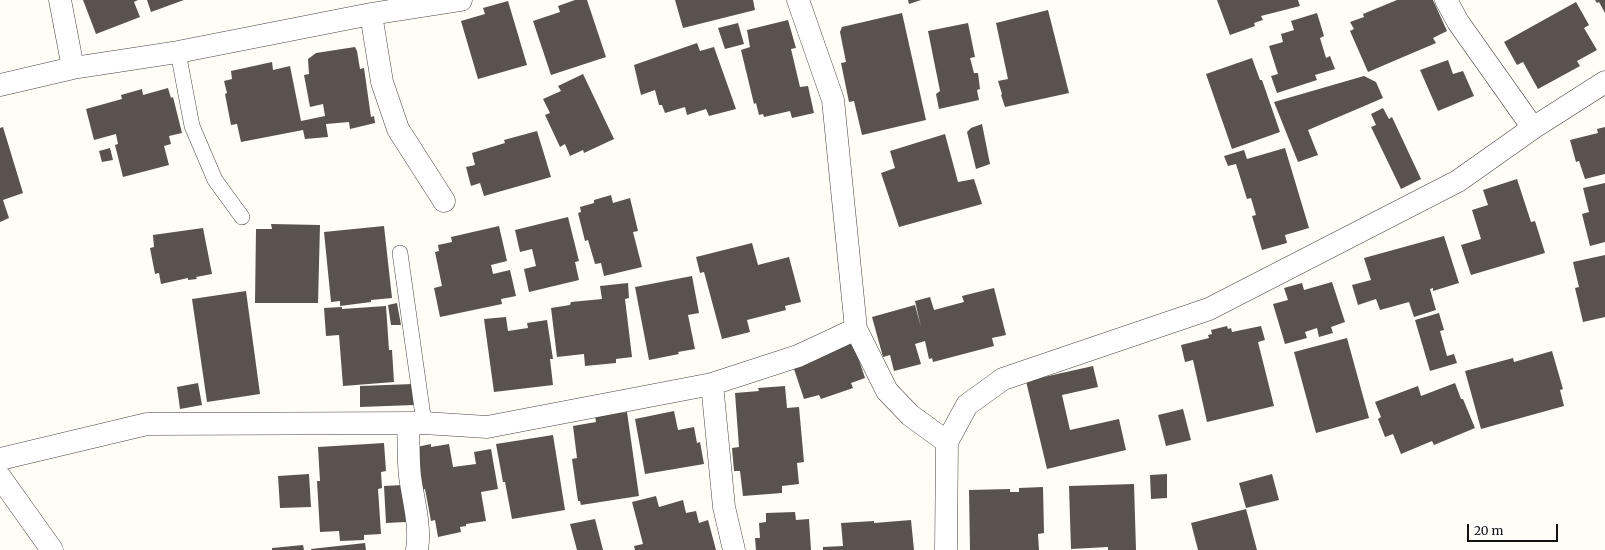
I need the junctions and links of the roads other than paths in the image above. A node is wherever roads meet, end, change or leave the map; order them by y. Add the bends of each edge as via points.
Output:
1 (60, 0) edge
2 (798, 0) edge
3 (1446, 0) edge
4 (449, 1) edge
5 (371, 14) junction
6 (178, 52) junction
7 (74, 68) junction
8 (1605, 82) edge
9 (0, 85) edge
10 (1533, 128) junction
11 (444, 201) dead end
12 (242, 217) dead end
13 (400, 253) dead end
14 (856, 329) junction
15 (712, 384) junction
16 (416, 423) junction
17 (947, 442) junction
18 (0, 459) edge
19 (0, 476) edge
20 (52, 550) edge
21 (417, 550) edge
22 (734, 550) edge
23 (946, 550) edge

1 - 7 street
2 - 14 street via 833,100
3 - 10 street via 1458,22
4 - 5 street
5 - 6 street
5 - 11 street via 382,82 398,129
6 - 7 street
6 - 12 lane via 192,126 215,180
7 - 9 street
8 - 10 street
10 - 17 street via 1458,181 1209,309 1003,379 968,405
13 - 16 lane
14 - 15 street via 798,356
14 - 17 street via 887,391 910,415
15 - 16 street via 487,427
15 - 22 street via 724,507
16 - 18 street via 147,424
16 - 21 street via 410,476 418,526
17 - 23 street
19 - 20 street

